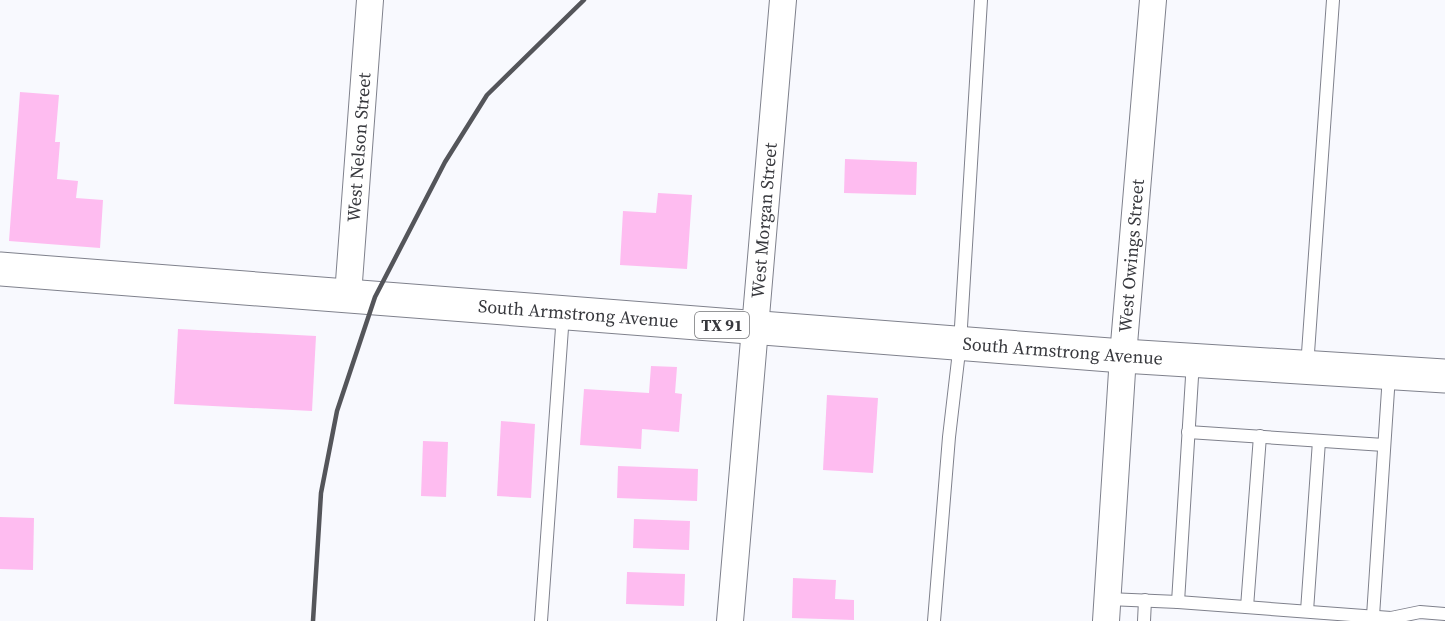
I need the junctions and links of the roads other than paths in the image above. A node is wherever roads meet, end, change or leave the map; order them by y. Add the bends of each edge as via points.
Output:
1 (370, 0) edge
2 (783, 0) edge
3 (981, 0) edge
4 (1153, 0) edge
5 (1333, 0) edge
6 (0, 268) edge
7 (348, 295) junction
8 (563, 312) junction
9 (755, 328) junction
10 (960, 343) junction
11 (1123, 356) junction
12 (1193, 360) junction
13 (1307, 367) junction
14 (1389, 373) junction
15 (1445, 376) edge
16 (1188, 432) junction
17 (1260, 436) junction
18 (1319, 441) junction
19 (1384, 445) junction
20 (1145, 600) junction
21 (1178, 602) junction
22 (1247, 607) junction
23 (1107, 610) edge
24 (1307, 611) junction
25 (1445, 614) edge
26 (1373, 616) junction
27 (541, 621) edge
28 (730, 621) edge
29 (934, 621) edge
30 (1144, 621) edge

1 - 7 street, West Nelson Street
2 - 9 street, West Morgan Street
3 - 10 lane
4 - 11 street, West Owings Street
5 - 13 lane
6 - 7 main road, South Armstrong Avenue / TX 91
7 - 8 main road, South Armstrong Avenue / TX 91
8 - 9 main road, South Armstrong Avenue / TX 91
8 - 27 lane
9 - 10 main road, South Armstrong Avenue / TX 91
9 - 28 street, West Morgan Street
10 - 11 main road, South Armstrong Avenue / TX 91
10 - 29 lane
11 - 12 main road, South Armstrong Avenue / TX 91
11 - 23 street, West Owings Street
12 - 13 main road, South Armstrong Avenue / TX 91
12 - 16 lane
13 - 14 main road, South Armstrong Avenue / TX 91
14 - 15 main road, South Armstrong Avenue / TX 91
14 - 19 lane
16 - 17 lane
16 - 21 lane
17 - 18 lane
17 - 22 lane
18 - 19 lane
18 - 24 lane
19 - 26 lane
20 - 21 lane
20 - 23 lane
20 - 30 lane
21 - 22 lane
22 - 24 lane
24 - 26 lane
25 - 26 lane

